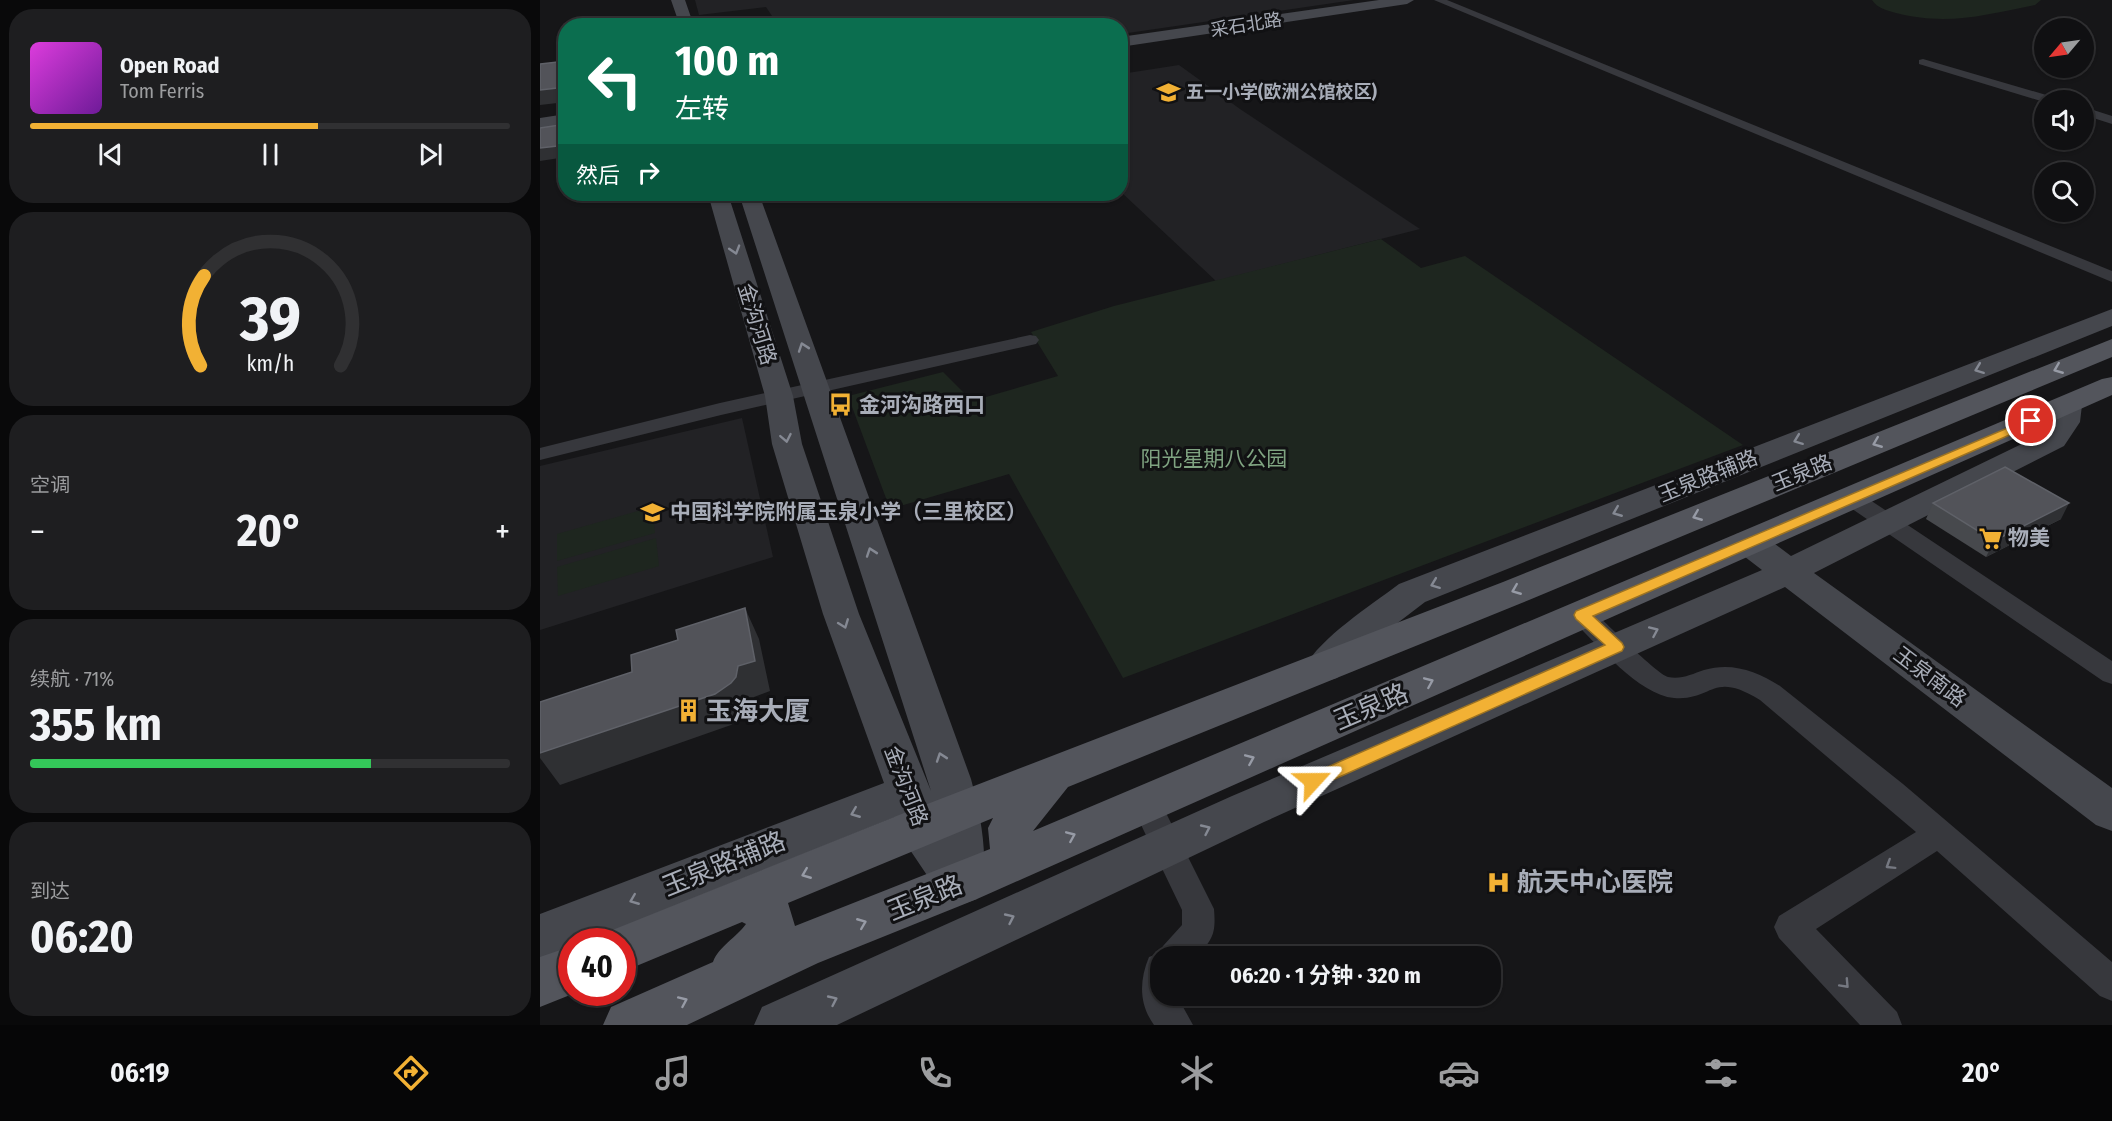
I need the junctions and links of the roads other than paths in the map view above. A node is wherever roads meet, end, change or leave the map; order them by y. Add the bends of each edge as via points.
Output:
1 (678, 0) edge
2 (1376, 0) edge
3 (1407, 0) edge
4 (1439, 0) edge
5 (684, 18) edge
6 (1128, 36) edge
7 (1128, 41) edge
8 (1923, 62) dead end
9 (2034, 95) edge
10 (2094, 114) edge
11 (558, 120) edge
12 (2112, 120) edge
13 (540, 123) edge
14 (558, 126) edge
15 (540, 129) edge
16 (720, 201) edge
17 (751, 201) edge
18 (2112, 277) edge
19 (2112, 317) edge
20 (1030, 340) dead end
21 (2112, 346) edge
22 (2112, 385) edge
23 (817, 387) junction
24 (778, 396) junction
25 (2068, 405) junction
26 (540, 454) edge
27 (1853, 499) junction
28 (1889, 523) junction
29 (1748, 542) junction
30 (1788, 572) junction
31 (1582, 615) junction
32 (1616, 647) junction
33 (1323, 668) junction
34 (2112, 674) edge
35 (1056, 774) junction
36 (1146, 804) junction
37 (929, 811) junction
38 (2112, 812) edge
39 (1939, 834) junction
40 (1167, 847) junction
41 (1035, 852) junction
42 (960, 884) junction
43 (742, 900) junction
44 (540, 937) edge
45 (636, 943) edge
46 (1185, 946) edge
47 (558, 975) edge
48 (540, 982) edge
49 (2112, 984) edge
50 (720, 985) junction
51 (1162, 1006) edge
52 (1172, 1024) edge
53 (629, 1025) edge
54 (780, 1025) edge
55 (1884, 1025) edge

1 - 5 street
2 - 6 street, 采石北路
3 - 7 street, 采石北路
4 - 18 street
8 - 9 street
10 - 12 street
11 - 13 street
14 - 15 street
16 -> 24 street, 金沟河路
23 -> 17 street, 金沟河路
19 -> 33 street, 玉泉路辅路 via 1412,593 1360,632
20 - 23 street
21 -> 33 main road, 玉泉路
22 - 25 main road, 玉泉路
23 - 24 street
37 -> 23 street, 金沟河路 via 949,779
24 - 26 street
24 -> 37 street, 金沟河路 via 787,444 841,614
25 - 27 main road, 玉泉路
25 - 28 street via 2065,422 2054,440
27 - 28 street
27 - 29 main road, 玉泉路
28 - 30 street
28 - 34 street
29 - 30 street, 玉泉南路
29 - 31 main road, 玉泉路
32 -> 30 street
30 - 38 street, 玉泉南路
31 - 32 street
36 -> 31 main road, 玉泉路
32 - 39 street via 1654,682 1665,687 1682,689 1726,676 1753,683 1779,700
40 -> 32 street
33 - 35 main road, 玉泉路
35 - 37 main road, 玉泉路
35 - 41 main road via 1010,828 1012,848
36 - 40 street
41 -> 36 main road, 玉泉路
37 - 42 street, 金沟河路
37 -> 43 main road, 玉泉路
37 -> 44 street, 玉泉路辅路
39 - 49 street
39 -> 55 street via 1791,927
40 - 46 street via 1198,909 1199,930
54 -> 40 street
41 - 42 main road, 玉泉路
50 -> 42 main road, 玉泉路 via 801,947
43 - 45 main road, 玉泉路
43 - 50 main road via 767,910 771,930 757,950
47 - 48 main road
53 -> 50 main road, 玉泉路
51 - 52 street

